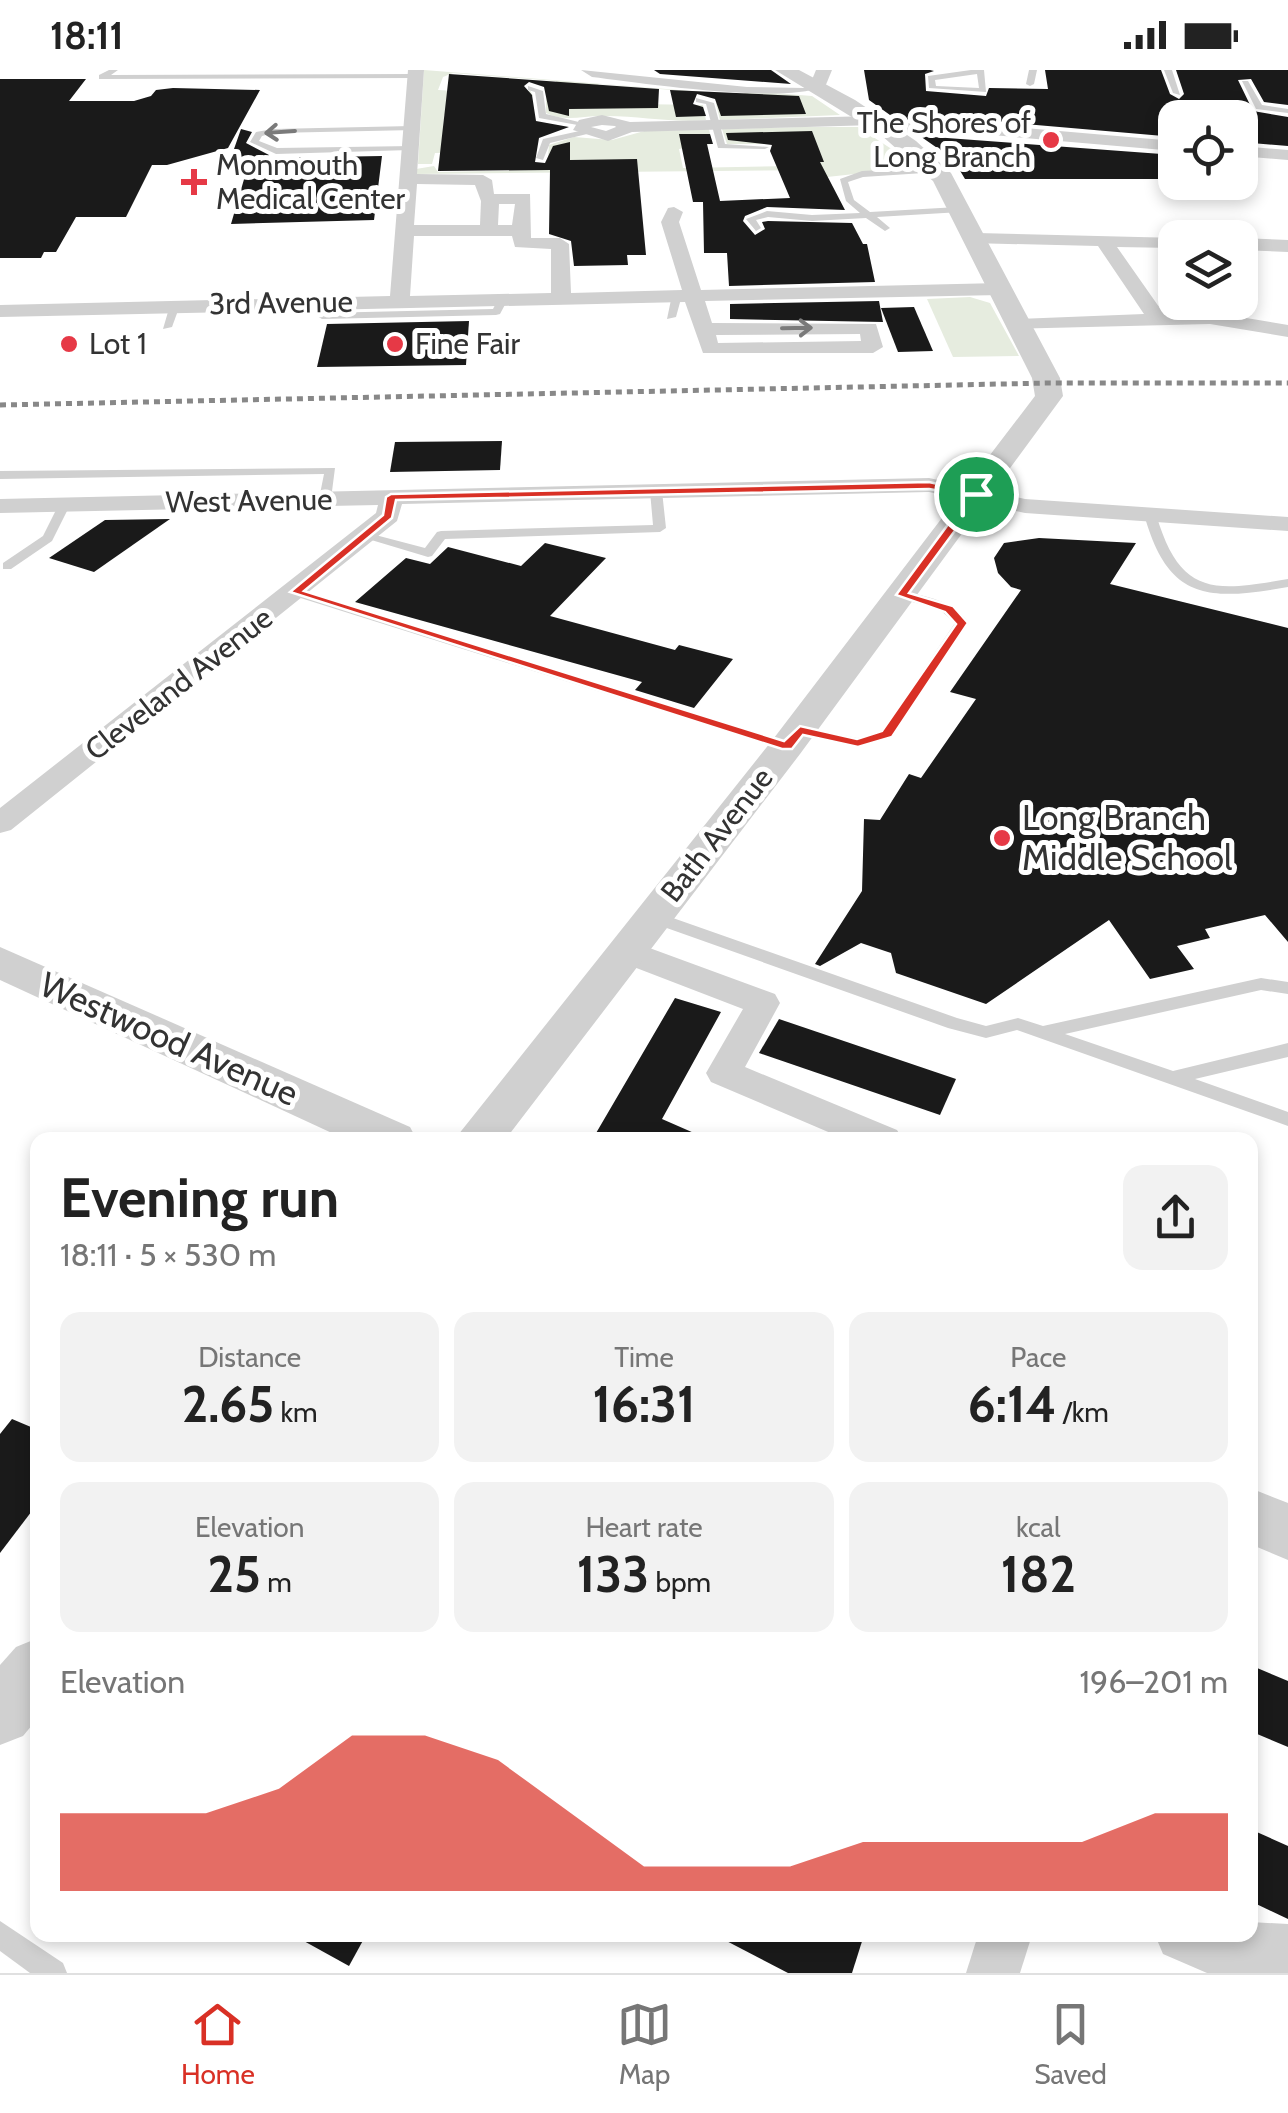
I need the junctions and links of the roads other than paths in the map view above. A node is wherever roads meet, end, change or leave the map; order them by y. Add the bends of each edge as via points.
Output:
1 (50, 70) edge
2 (85, 70) edge
3 (114, 70) edge
4 (127, 70) edge
5 (584, 70) edge
6 (980, 70) edge
7 (1032, 70) edge
8 (1168, 70) edge
9 (416, 73) edge
10 (138, 78) junction
11 (1245, 83) dead end
12 (1030, 84) dead end
13 (532, 88) dead end
14 (823, 91) edge
15 (1177, 92) dead end
16 (700, 100) dead end
17 (1288, 111) edge
18 (714, 124) junction
19 (412, 128) junction
20 (584, 128) junction
21 (326, 130) junction
22 (1158, 145) edge
23 (766, 147) dead end
24 (410, 148) junction
25 (321, 150) junction
26 (1258, 152) edge
27 (1288, 155) edge
28 (540, 158) dead end
29 (936, 170) junction
30 (408, 179) junction
31 (490, 199) junction
32 (455, 205) junction
33 (958, 210) junction
34 (674, 212) dead end
35 (870, 215) junction
36 (570, 223) dead end
37 (756, 228) dead end
38 (884, 228) dead end
39 (489, 230) junction
40 (522, 230) junction
41 (404, 231) junction
42 (977, 238) junction
43 (1104, 240) junction
44 (1158, 242) edge
45 (560, 244) junction
46 (1258, 245) edge
47 (1288, 246) edge
48 (1000, 289) junction
49 (686, 295) junction
50 (561, 298) junction
51 (503, 299) junction
52 (400, 301) junction
53 (175, 306) junction
54 (326, 309) junction
55 (0, 311) edge
56 (671, 317) dead end
57 (1158, 320) joint
58 (1250, 320) edge
59 (312, 324) dead end
60 (1018, 325) junction
61 (167, 327) dead end
62 (1288, 332) edge
63 (707, 339) junction
64 (0, 476) edge
65 (656, 492) junction
66 (976, 494) junction
67 (391, 497) junction
68 (325, 499) junction
69 (64, 505) junction
70 (0, 506) edge
71 (1150, 514) junction
72 (1288, 524) edge
73 (364, 536) junction
74 (7, 566) dead end
75 (1288, 583) edge
76 (296, 592) junction
77 (902, 595) junction
78 (794, 738) junction
79 (0, 823) edge
80 (653, 917) junction
81 (625, 950) junction
82 (0, 962) edge
83 (1288, 988) edge
84 (1044, 1032) junction
85 (1288, 1050) edge
86 (1172, 1078) junction
87 (1287, 1114) edge
88 (375, 1132) edge
89 (484, 1132) edge
90 (865, 1132) edge
91 (1258, 1519) edge
92 (1288, 1532) edge
93 (30, 1677) edge
94 (0, 1713) edge
95 (0, 1935) edge
96 (1003, 1942) edge
97 (1288, 1951) edge
98 (1198, 1952) edge
99 (54, 1973) edge
100 (992, 1973) edge

1 - 2 lane
3 - 10 lane via 102,77
4 - 10 lane
5 - 14 lane
6 - 6 lane via 931,78 933,88 982,90
7 - 12 lane
8 - 15 lane
9 - 10 lane
9 - 19 street
11 - 17 lane via 1259,107
13 - 20 lane via 540,91 542,116
14 - 18 street
14 - 22 street via 957,128
14 - 29 street, Bath Avenue
16 - 18 lane via 710,104
18 - 20 street via 627,127 613,135
18 - 23 lane via 724,147
19 - 21 lane
19 - 24 street
20 - 28 lane via 546,141
21 - 25 lane
21 -> 25 lane via 266,132 254,142 264,150
24 - 25 lane
24 - 30 street
26 - 27 street
29 - 33 street, Bath Avenue
29 - 35 lane via 846,178 842,185 850,201
30 - 32 street
30 - 41 street
31 - 32 street via 483,180
31 - 39 street
31 - 40 street via 524,198
32 - 39 street
32 - 41 street
33 - 35 lane
33 - 42 street, Bath Avenue
34 - 49 street via 670,222
35 - 37 lane via 761,215 751,220
35 - 38 lane
36 - 45 street via 570,240
39 - 40 street
40 - 45 street via 522,243
41 - 52 street
42 - 43 street
42 - 48 street, Bath Avenue
43 - 44 street
43 - 57 street
45 - 50 street
46 - 47 street
48 - 49 street, 3rd Avenue
48 - 60 street, Bath Avenue
49 - 50 street, 3rd Avenue
49 - 56 lane
49 - 63 street
50 - 51 street, 3rd Avenue
51 - 52 street, 3rd Avenue
51 - 54 lane via 496,312
52 - 54 street, 3rd Avenue
53 - 54 street, 3rd Avenue
53 - 55 street, 3rd Avenue
53 - 61 lane
54 - 59 lane
57 - 60 street
58 - 62 street
60 - 66 street, Bath Avenue via 1046,378 1048,396
63 -> 63 street via 870,328 873,347
64 - 68 lane via 331,470
65 - 66 street, West Avenue via 929,485
65 - 67 street, West Avenue
65 - 73 lane via 660,528 441,534 428,553
66 - 71 street, West Avenue via 1025,506
66 - 77 street, Bath Avenue
67 - 68 street, West Avenue
67 - 73 street, Cleveland Avenue via 388,516
68 - 69 street, West Avenue
69 - 70 street, West Avenue
69 - 74 lane via 48,538
71 - 72 street, West Avenue
71 - 75 lane via 1161,558 1180,576 1230,592
73 - 76 street, Cleveland Avenue
76 - 78 lane
76 - 79 street, Cleveland Avenue
77 - 78 street, Bath Avenue
77 - 78 lane via 939,604 962,623 887,734 858,743
78 - 80 street, Bath Avenue
80 - 81 street, Bath Avenue
80 - 84 lane via 974,1030 1000,1032 1018,1024
81 - 89 street, Bath Avenue
81 - 90 street via 763,1003 724,1073
82 - 88 street, Westwood Avenue
83 - 84 lane via 1261,984
84 - 86 lane
85 - 86 lane
86 - 87 lane
91 - 92 street
93 - 94 street
95 - 99 lane
96 - 100 street
97 - 98 street

